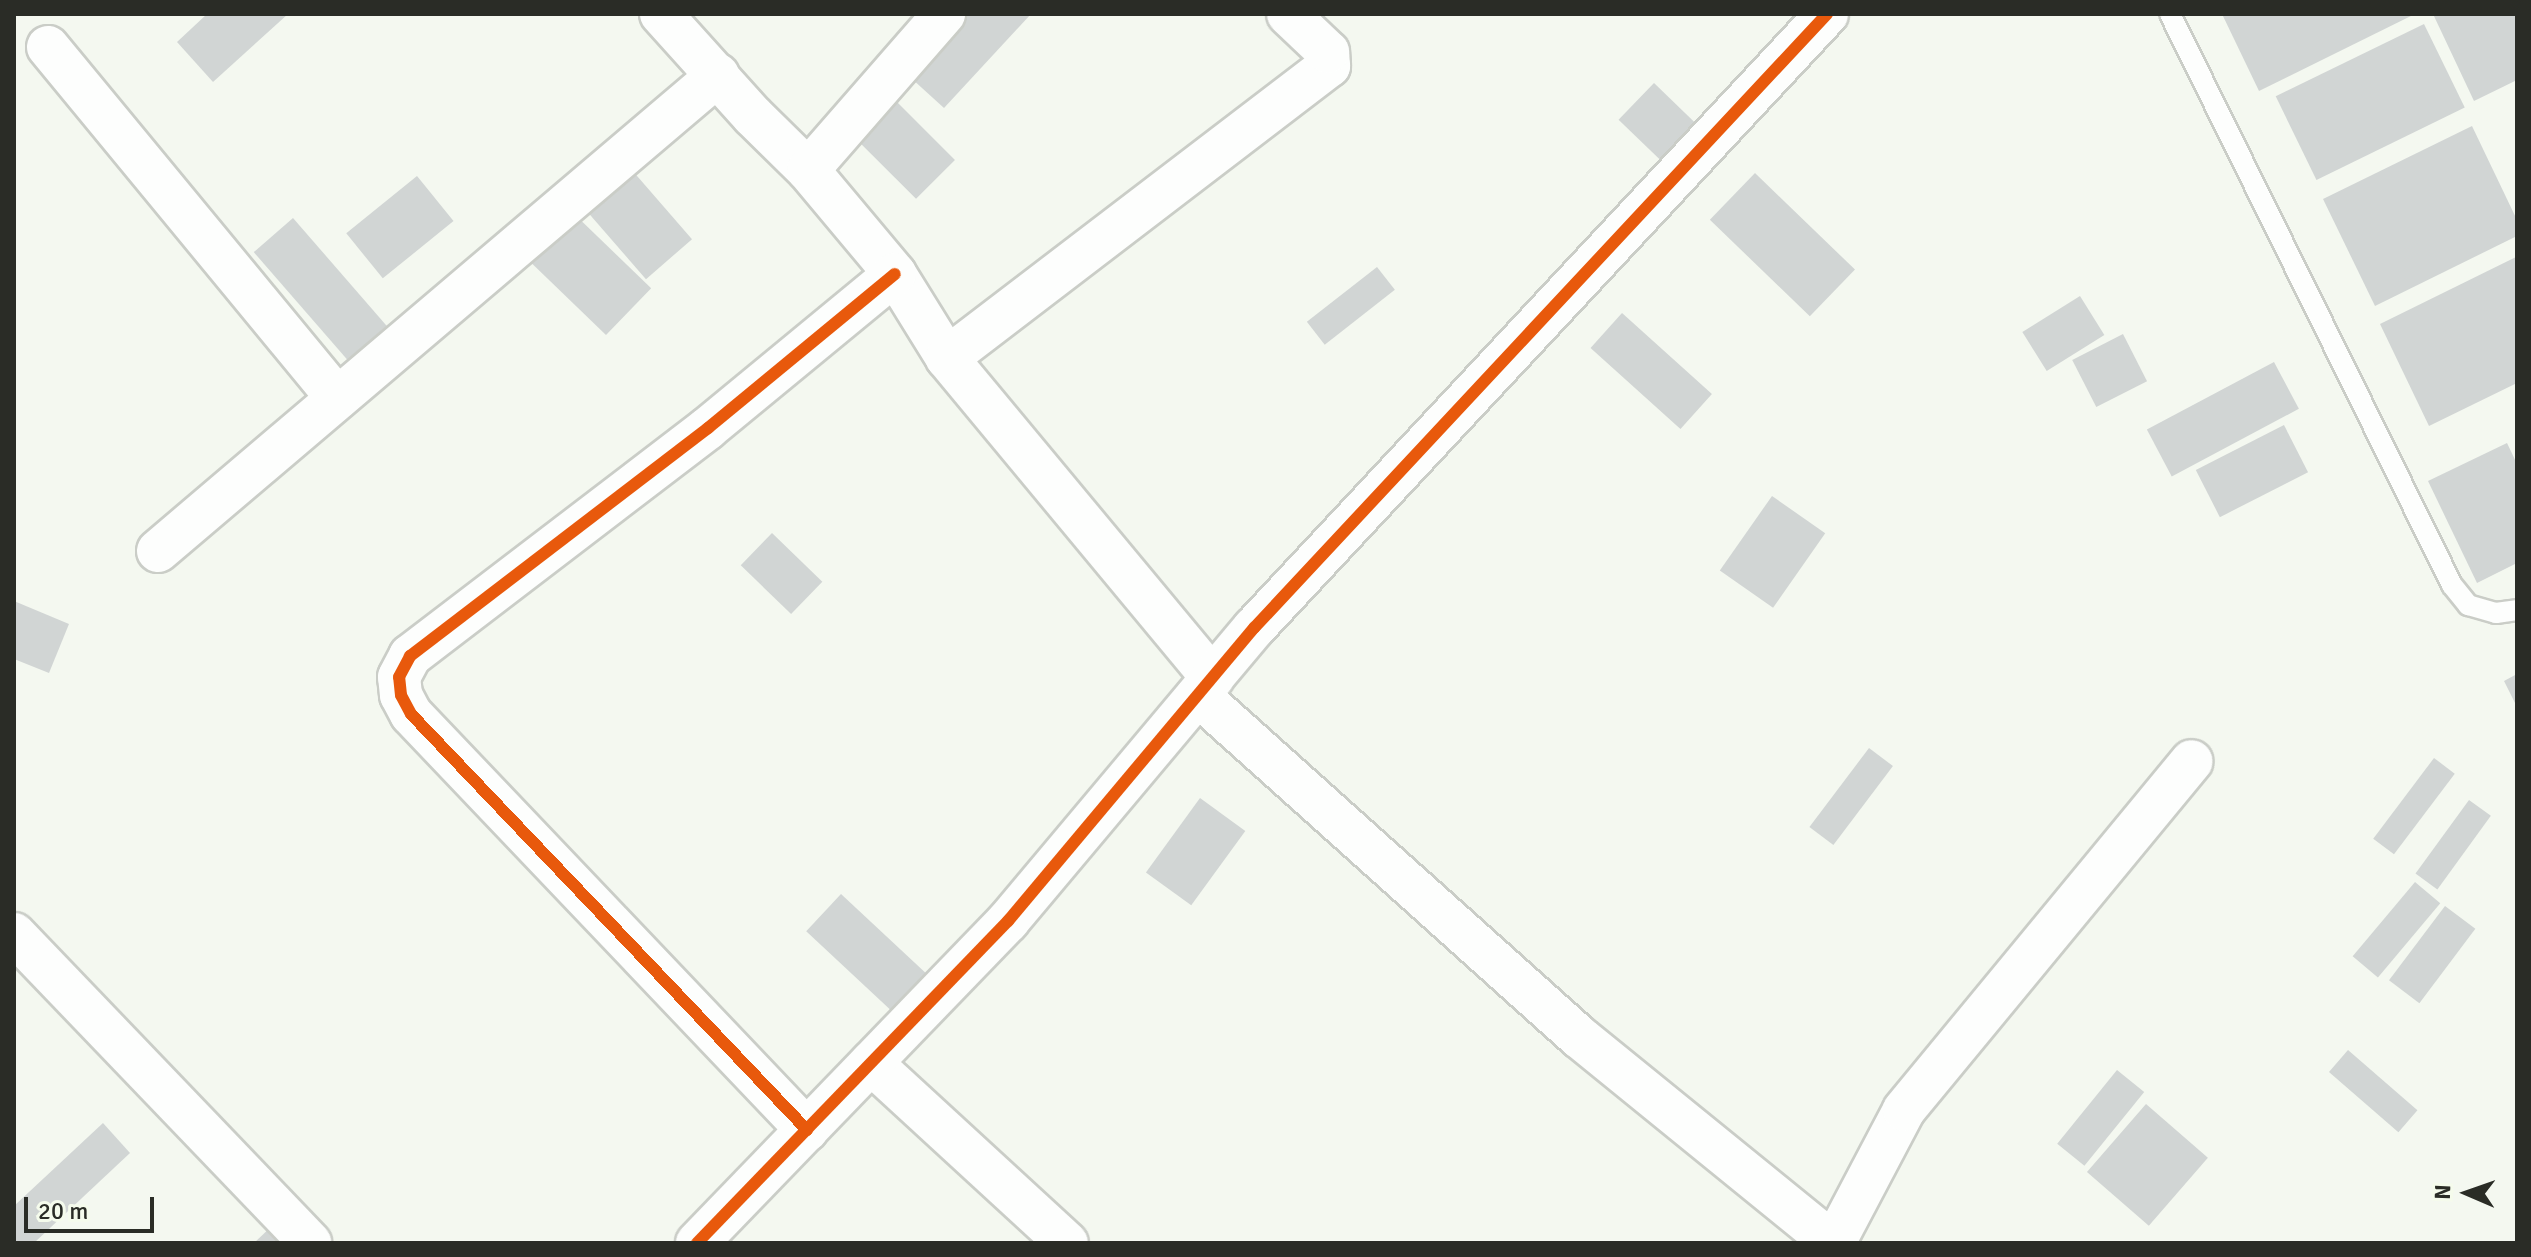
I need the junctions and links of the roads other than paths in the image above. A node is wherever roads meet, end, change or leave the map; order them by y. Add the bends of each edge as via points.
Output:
1 (661, 14) edge
2 (944, 14) edge
3 (1288, 14) edge
4 (1827, 14) edge
5 (2170, 14) edge
6 (48, 47) dead end
7 (718, 75) junction
8 (808, 170) junction
9 (895, 274) junction
10 (947, 358) junction
11 (337, 398) junction
12 (158, 551) dead end
13 (2517, 610) edge
14 (1206, 687) junction
15 (2192, 761) dead end
16 (14, 934) edge
17 (871, 1063) junction
18 (807, 1130) junction
19 (310, 1243) edge
20 (697, 1243) edge
21 (1067, 1243) edge
22 (1834, 1243) edge

1 - 7 street
2 - 8 street
3 - 10 street via 1328,52 1329,66
4 - 14 street via 1254,628
5 - 13 lane via 2452,585 2468,605 2496,613
6 - 11 street
7 - 8 street
7 - 11 street
8 - 9 street
9 - 10 street
9 - 18 street via 708,428 410,656 399,677 411,714
10 - 14 street
11 - 12 street
14 - 17 street via 1008,921
14 - 22 street via 1578,1036
15 - 22 street via 1904,1110
16 - 19 street
17 - 18 street
17 - 21 street
18 - 20 street

